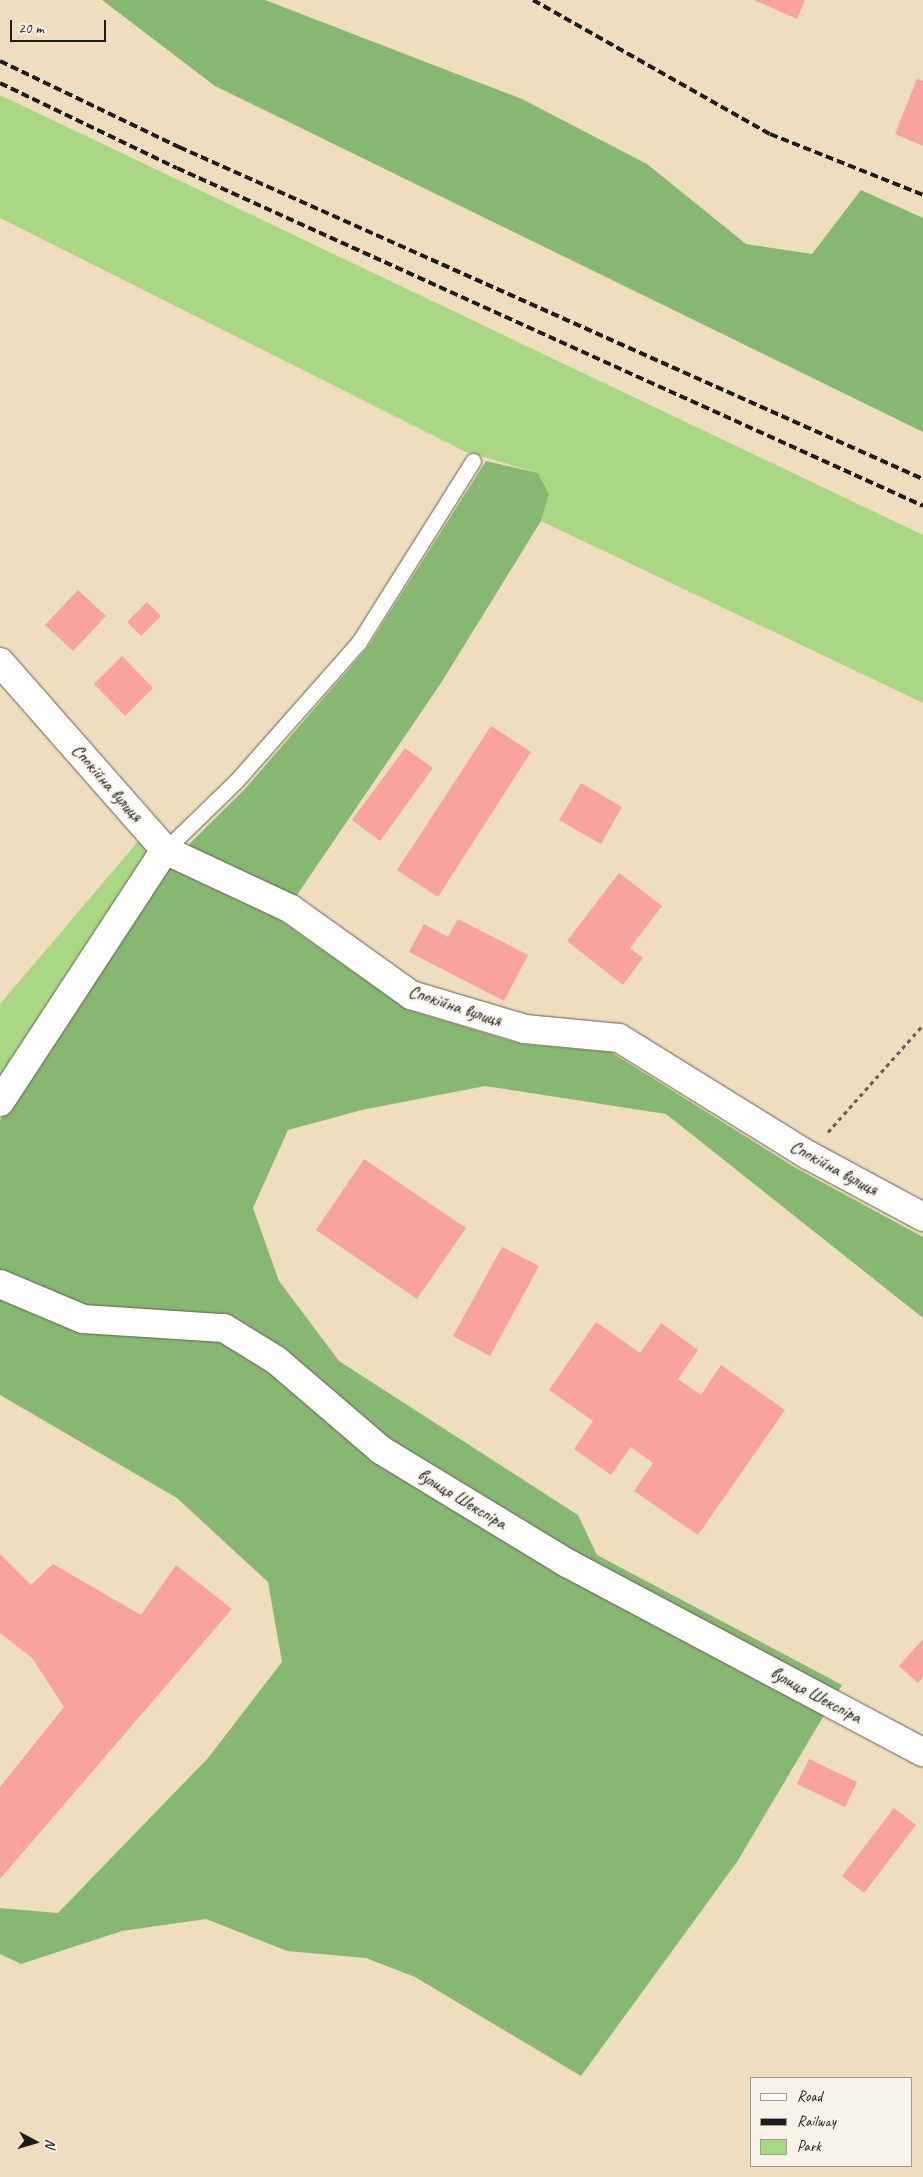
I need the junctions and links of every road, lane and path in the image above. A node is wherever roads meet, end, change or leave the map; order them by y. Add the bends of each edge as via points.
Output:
1 (473, 461) dead end
2 (0, 662) edge
3 (165, 850) junction
4 (923, 1025) edge
5 (0, 1102) edge
6 (808, 1155) junction
7 (923, 1218) edge
8 (0, 1284) edge
9 (923, 1752) edge

1 - 3 lane via 358,642 237,780
2 - 3 street, Спокійна вулиця
3 - 5 street
3 - 6 street, Спокійна вулиця via 291,909 411,995 525,1029 619,1038
4 - 6 path
6 - 7 street, Спокійна вулиця
8 - 9 street, вулиця Шекспіра via 84,1319 224,1328 276,1360 380,1450 567,1563

